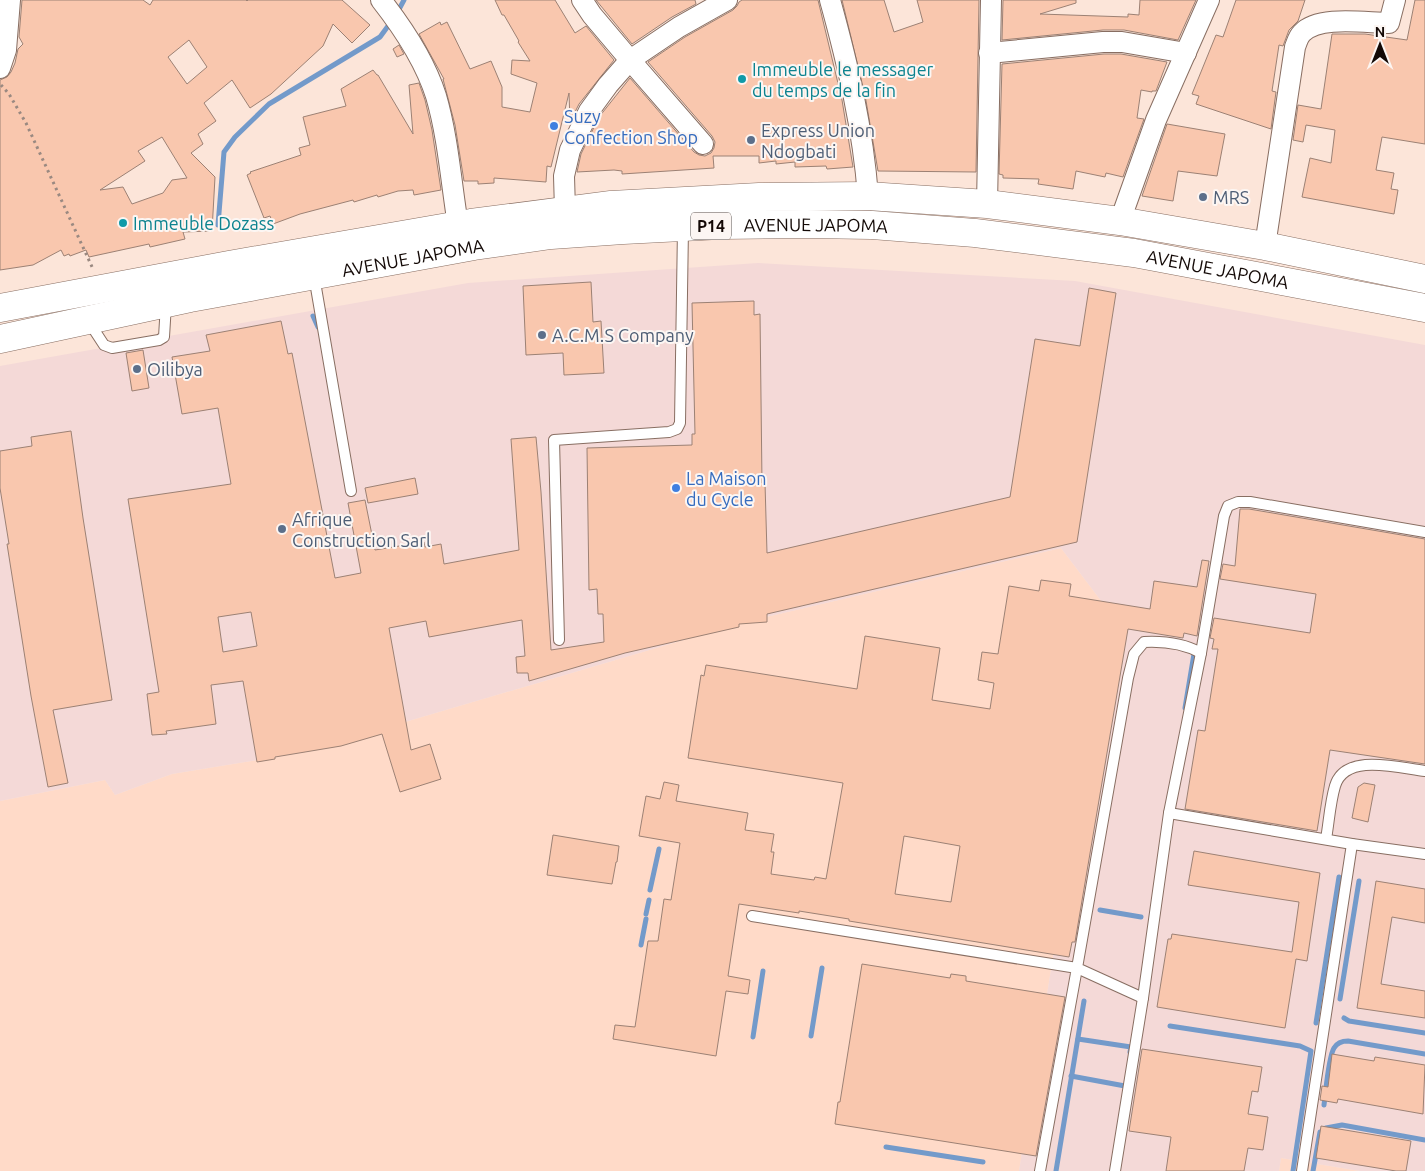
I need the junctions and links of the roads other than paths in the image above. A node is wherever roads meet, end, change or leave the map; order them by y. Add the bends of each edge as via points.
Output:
1 (10, 0) edge
2 (381, 0) edge
3 (582, 0) edge
4 (727, 0) edge
5 (830, 0) edge
6 (991, 0) edge
7 (1209, 0) edge
8 (1395, 0) edge
9 (989, 53) junction
10 (1186, 53) junction
11 (630, 60) junction
12 (0, 68) edge
13 (703, 144) dead end
14 (868, 196) junction
15 (987, 204) junction
16 (565, 210) junction
17 (1130, 223) junction
18 (458, 225) junction
19 (683, 227) junction
20 (1265, 246) junction
21 (1134, 254) junction
22 (1343, 262) junction
23 (314, 276) junction
24 (1425, 279) edge
25 (180, 292) junction
26 (1338, 292) junction
27 (1, 308) edge
28 (1425, 308) edge
29 (0, 339) edge
30 (351, 491) dead end
31 (1425, 532) edge
32 (559, 640) dead end
33 (1201, 653) junction
34 (1425, 771) edge
35 (1169, 813) junction
36 (1326, 839) junction
37 (1352, 844) junction
38 (1425, 854) edge
39 (752, 916) dead end
40 (1076, 968) junction
41 (1143, 998) junction
42 (1040, 1171) edge
43 (1115, 1171) edge
44 (1302, 1171) edge

1 - 12 street via 6,50
2 - 18 street via 425,68 436,96
3 - 11 street
4 - 11 street
5 - 14 street via 858,114
6 - 9 street
7 - 10 street
8 - 20 street via 1389,23 1325,22 1300,34 1295,47
9 - 10 street via 1103,42
9 - 15 street
10 - 17 street via 1156,120
11 - 13 street
11 - 16 street via 589,111 570,150 564,176
14 - 15 main road, AVENUE JAPOMA / P14
14 - 16 main road, AVENUE JAPOMA / P14 via 760,197
15 - 17 main road, AVENUE JAPOMA / P14
16 - 18 main road, AVENUE JAPOMA / P14
17 - 20 main road, AVENUE JAPOMA / P14
17 - 21 main road
18 - 25 main road, AVENUE JAPOMA / P14
19 - 21 main road, AVENUE JAPOMA / P14 via 872,225
19 - 23 main road, AVENUE JAPOMA / P14 via 551,236 474,246
19 - 32 lane via 680,423 677,429 554,440
20 - 22 main road, AVENUE JAPOMA / P14
21 - 26 main road, AVENUE JAPOMA / P14
22 - 24 main road, AVENUE JAPOMA / P14
22 - 26 main road
23 - 25 main road, AVENUE JAPOMA / P14
23 - 30 lane
25 - 27 main road, AVENUE JAPOMA / P14 via 103,290
25 - 29 main road, AVENUE JAPOMA / P14 via 88,321
26 - 28 main road, AVENUE JAPOMA / P14
31 - 33 lane via 1250,502 1228,506
33 - 35 lane
33 - 40 lane via 1164,641 1144,642 1134,654
34 - 36 lane via 1370,764 1341,773 1335,785
35 - 36 lane
35 - 41 lane
36 - 37 lane
37 - 38 lane
37 - 44 lane
39 - 40 lane
40 - 41 lane
40 - 42 lane
41 - 43 lane

